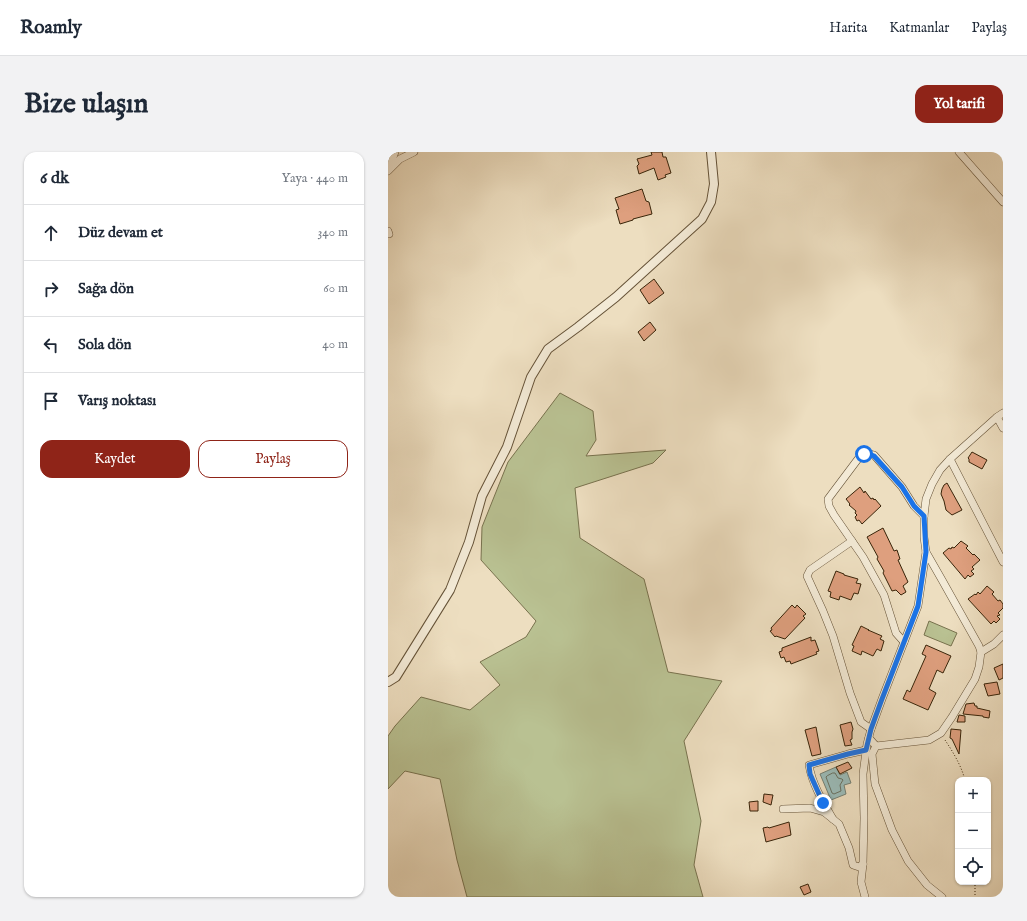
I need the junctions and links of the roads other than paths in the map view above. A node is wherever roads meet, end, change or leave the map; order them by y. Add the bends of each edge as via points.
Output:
1 (395, 152) edge
2 (414, 152) edge
3 (711, 152) edge
4 (959, 152) edge
5 (388, 170) edge
6 (1003, 202) edge
7 (1000, 415) edge
8 (1003, 428) edge
9 (950, 459) junction
10 (924, 516) junction
11 (852, 541) junction
12 (926, 552) junction
13 (1003, 562) edge
14 (1003, 635) edge
15 (904, 642) junction
16 (981, 652) junction
17 (388, 682) edge
18 (871, 729) junction
19 (869, 738) junction
20 (876, 746) junction
21 (866, 750) junction
22 (783, 809) dead end
23 (833, 819) junction
24 (863, 864) junction
25 (865, 897) edge
26 (942, 897) edge

1 - 5 street
2 - 5 street via 400,159
3 - 17 street via 714,184 711,202 702,218 616,297 548,349 531,377 507,447 482,496 469,542 450,590 396,677
4 - 6 street
7 - 8 street
7 - 9 street
9 - 10 street via 932,484 926,499
9 - 13 street
10 - 11 street via 874,456 864,454 828,499 829,506
10 - 12 street
11 - 15 street via 884,595 896,633
11 - 18 street via 810,570 807,576 833,636 861,722
12 - 15 street via 918,606
12 - 16 street
14 - 16 street
15 - 18 street
16 - 20 street via 975,678 940,733 930,740
18 - 19 street
19 - 20 street
19 - 21 street
20 - 26 street via 872,754 875,784 892,830 908,861
21 - 23 street via 809,765 810,774
21 - 24 street via 863,774
22 - 23 street via 810,808 824,812
23 - 24 street via 839,824 853,865 859,867
24 - 25 street via 861,882

